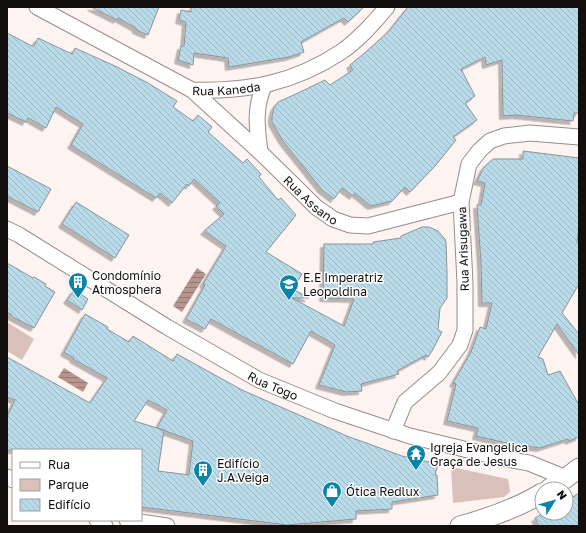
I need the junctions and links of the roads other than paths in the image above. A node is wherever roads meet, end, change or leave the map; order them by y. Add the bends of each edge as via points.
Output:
1 (37, 7) edge
2 (387, 7) edge
3 (264, 86) junction
4 (192, 90) junction
5 (579, 137) edge
6 (260, 152) junction
7 (461, 202) junction
8 (7, 229) edge
9 (393, 430) junction
10 (573, 473) edge
11 (561, 481) edge
12 (534, 498) edge
13 (131, 521) edge
14 (167, 526) edge
15 (460, 526) edge

1 - 4 street, Rua Kaneda
2 - 3 street, Rua Kaneda via 342,52 315,68
3 - 4 street, Rua Kaneda via 219,91
3 - 6 street via 258,99 257,115
4 - 6 street, Rua Assano
5 - 7 street, Rua Arisugawa via 530,133 504,136 490,141 468,164
6 - 7 street, Rua Assano via 316,207 333,219 350,225 382,224
7 - 9 street, Rua Arisugawa via 465,330 460,345 440,373 405,402
8 - 9 street, Rua Togo via 259,380 335,411
9 - 10 street, Rua Togo via 444,445
10 - 11 main road
12 - 15 main road via 492,517
13 - 14 street

